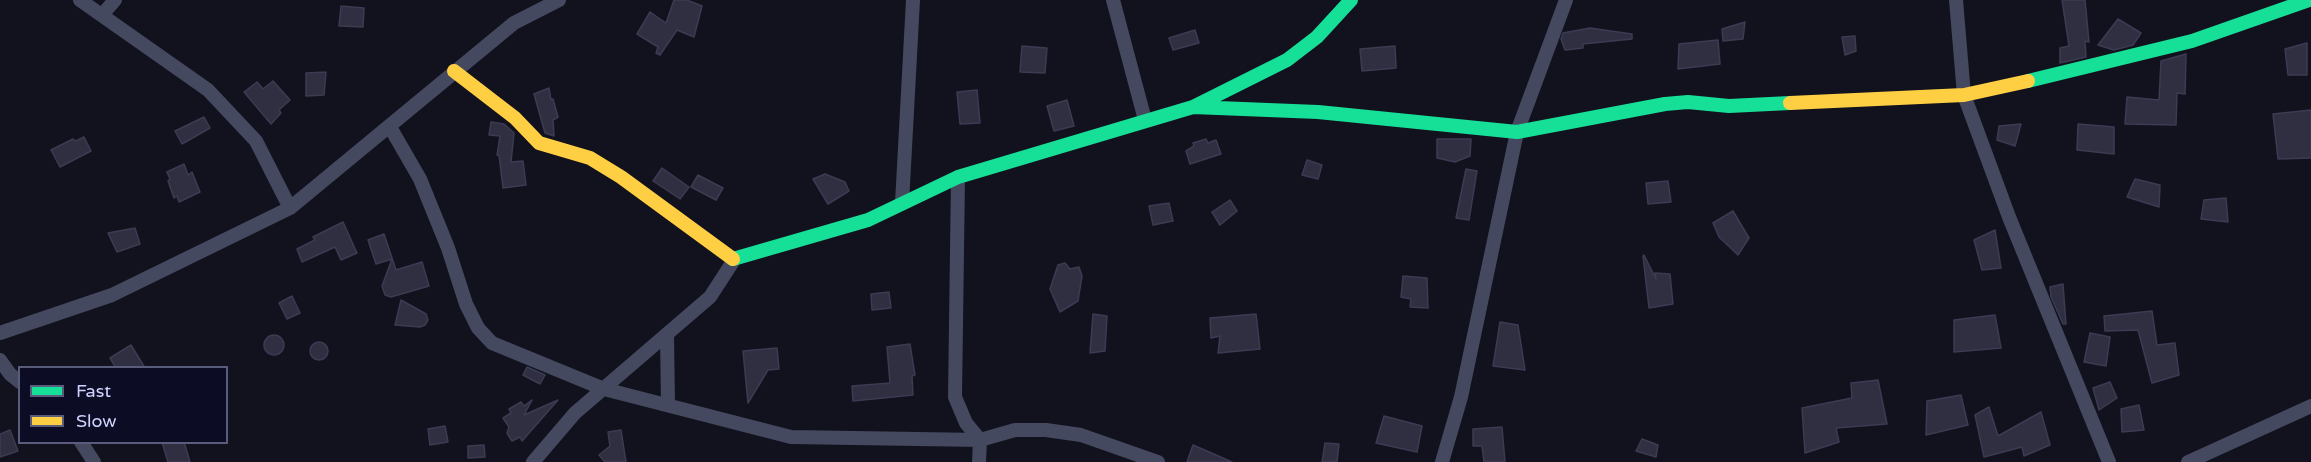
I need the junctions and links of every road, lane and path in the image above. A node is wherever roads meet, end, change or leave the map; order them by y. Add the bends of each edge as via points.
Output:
1 (80, 0) edge
2 (116, 0) edge
3 (559, 0) edge
4 (913, 0) edge
5 (1113, 0) edge
6 (1352, 0) edge
7 (1566, 0) edge
8 (1956, 0) edge
9 (2309, 0) edge
10 (102, 15) junction
11 (454, 71) junction
12 (1964, 95) junction
13 (1193, 107) junction
14 (1145, 120) junction
15 (390, 127) junction
16 (1517, 132) junction
17 (958, 177) junction
18 (902, 203) junction
19 (290, 208) junction
20 (734, 260) junction
21 (0, 333) edge
22 (668, 334) junction
23 (0, 360) edge
24 (18, 380) edge
25 (604, 389) junction
26 (668, 405) junction
27 (2311, 406) edge
28 (980, 440) junction
29 (82, 444) edge
30 (94, 462) edge
31 (533, 462) edge
32 (979, 462) edge
33 (1158, 462) edge
34 (1442, 462) edge
35 (2109, 462) edge
36 (2188, 462) edge

1 - 10 street
2 - 10 street
3 - 11 street via 514,23
4 - 18 street
5 - 14 street
6 - 13 street via 1317,37 1287,60
7 - 16 street
8 - 12 street
9 - 12 street via 2192,41
10 - 19 street via 208,90 256,141
11 - 15 street
11 - 20 street via 515,118 539,142 597,162
12 - 16 street via 1729,106 1688,102
12 - 35 street
13 - 14 street
13 - 16 street via 1318,112
14 - 17 street
15 - 19 street
15 - 25 street via 420,179 478,328 492,343
16 - 34 street via 1461,397
17 - 18 street
17 - 28 street via 955,397 966,423
18 - 20 street via 868,220
19 - 21 street via 112,296
20 - 22 street via 710,297
22 - 25 street
22 - 26 street
23 - 24 street
25 - 26 street
25 - 31 street via 575,413
26 - 28 street via 791,437
27 - 36 street
28 - 32 street
28 - 33 street via 1015,430 1046,430 1081,435
29 - 30 street

